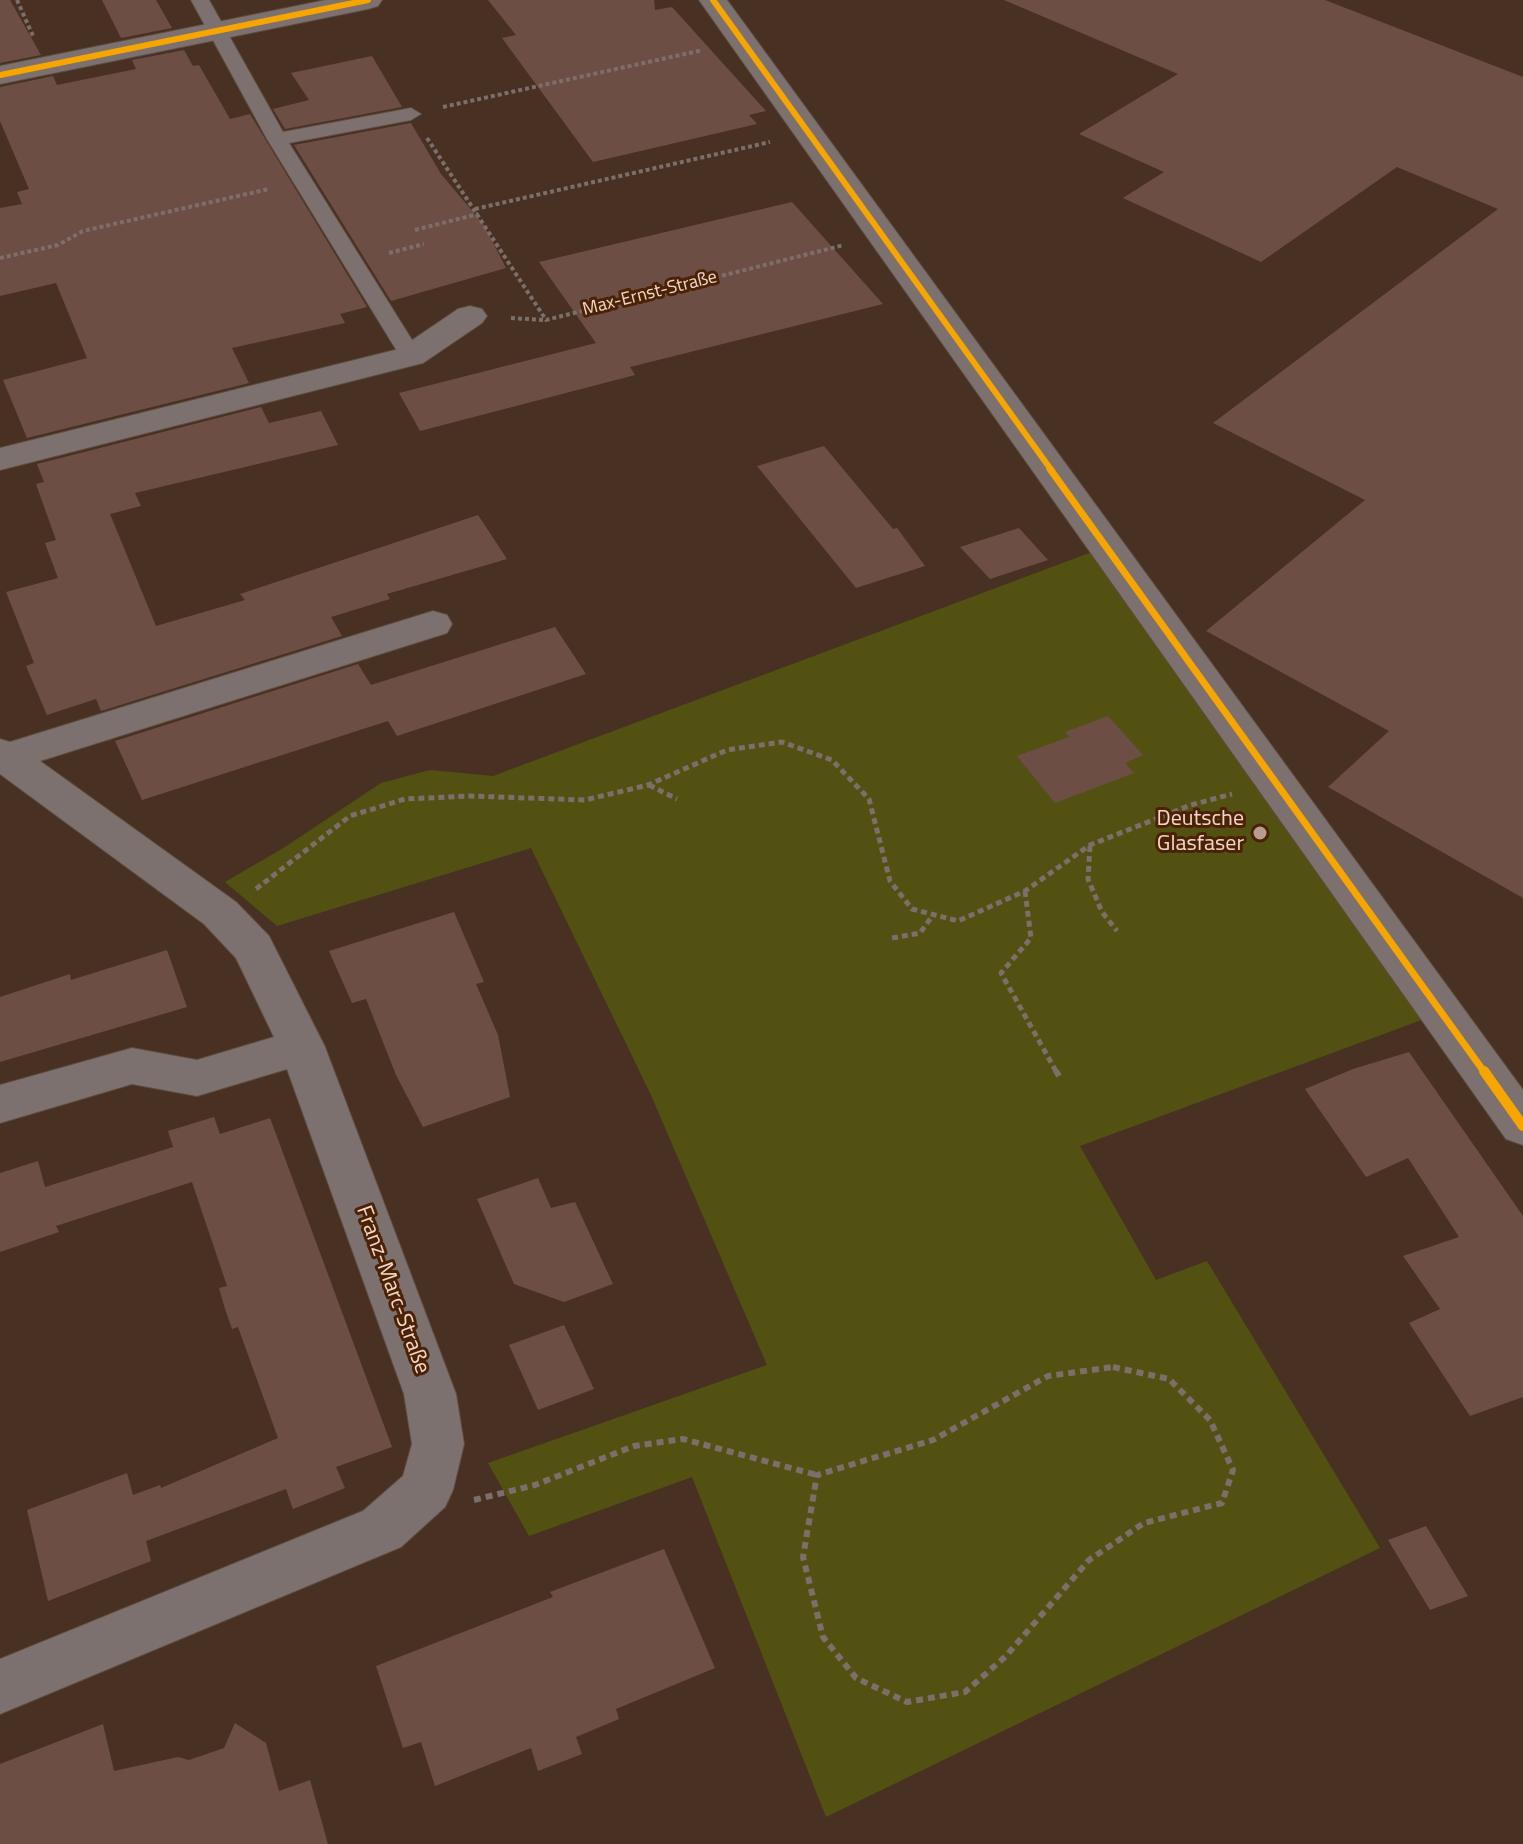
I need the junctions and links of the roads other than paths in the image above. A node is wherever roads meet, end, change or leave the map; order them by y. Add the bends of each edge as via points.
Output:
1 (200, 0) edge
2 (368, 0) edge
3 (713, 0) edge
4 (218, 31) junction
5 (0, 75) edge
6 (411, 114) road end
7 (277, 139) junction
8 (470, 316) dead end
9 (411, 356) junction
10 (0, 459) edge
11 (433, 624) dead end
12 (4, 755) edge
13 (302, 1047) junction
14 (0, 1104) edge
15 (1523, 1126) edge
16 (0, 1687) edge

1 - 4 lane
2 - 4 street
3 - 15 street
4 - 5 street
4 - 7 lane
6 - 7 lane
7 - 9 lane
8 - 9 street
9 - 10 street
11 - 12 street, Franz-Marc-Straße
12 - 13 street, Franz-Marc-Straße via 220,913 253,948
13 - 14 street via 197,1078 132,1066
13 - 16 street, Franz-Marc-Straße via 430,1394 438,1444 426,1490 382,1529

